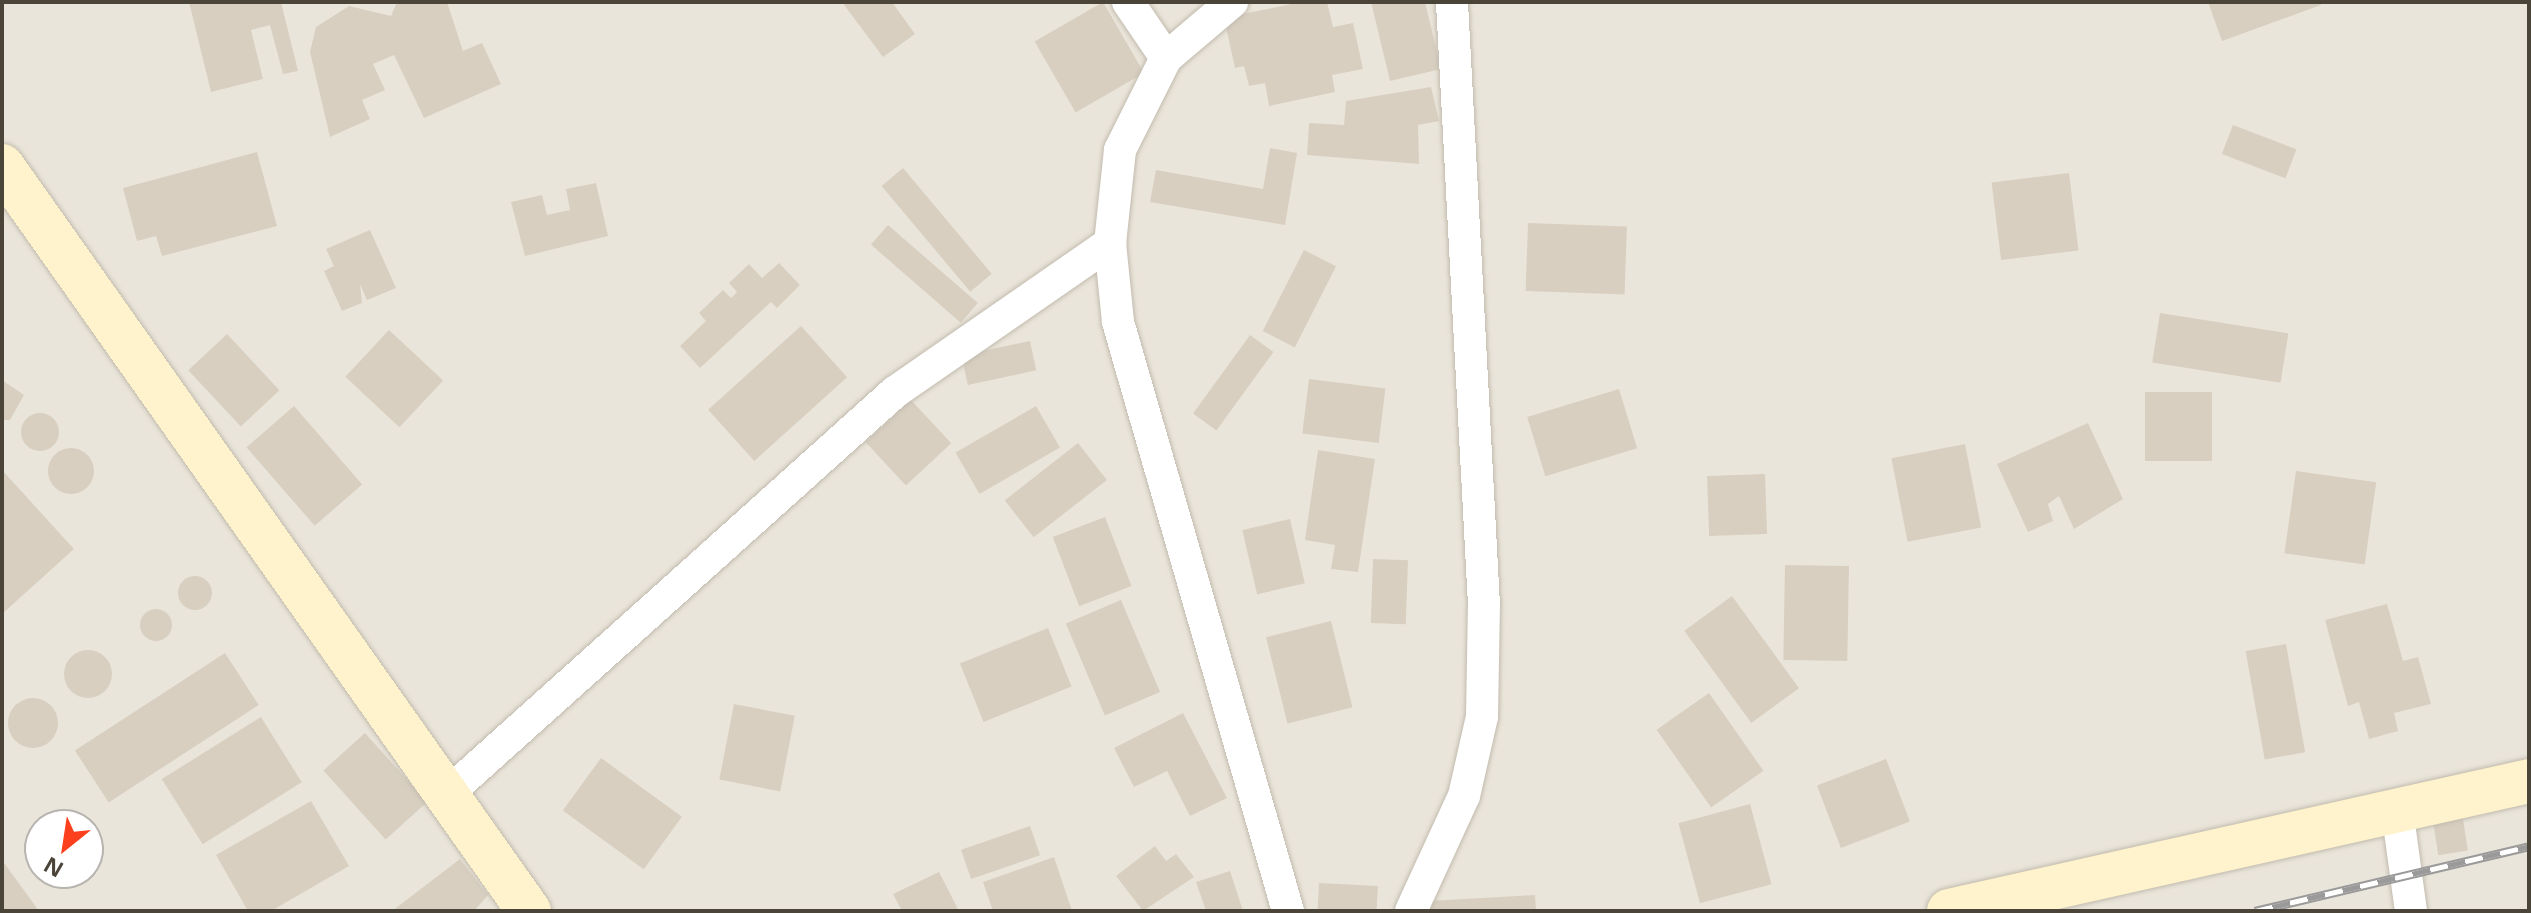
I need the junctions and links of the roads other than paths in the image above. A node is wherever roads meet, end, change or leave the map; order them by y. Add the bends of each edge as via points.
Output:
1 (1128, 2) edge
2 (1232, 2) edge
3 (1452, 2) edge
4 (1166, 58) junction
5 (2, 166) edge
6 (1110, 243) junction
7 (2529, 781) edge
8 (446, 795) junction
9 (2397, 809) junction
10 (529, 911) edge
11 (1288, 911) edge
12 (1411, 911) edge
13 (1949, 911) edge
14 (2411, 911) edge

1 - 4 street
2 - 4 street
3 - 12 street via 1484,605 1482,717 1464,796
4 - 6 street via 1120,150
5 - 8 street
6 - 8 street via 895,392
6 - 11 street via 1118,322
7 - 9 street
8 - 10 street
9 - 13 street
9 - 14 street

